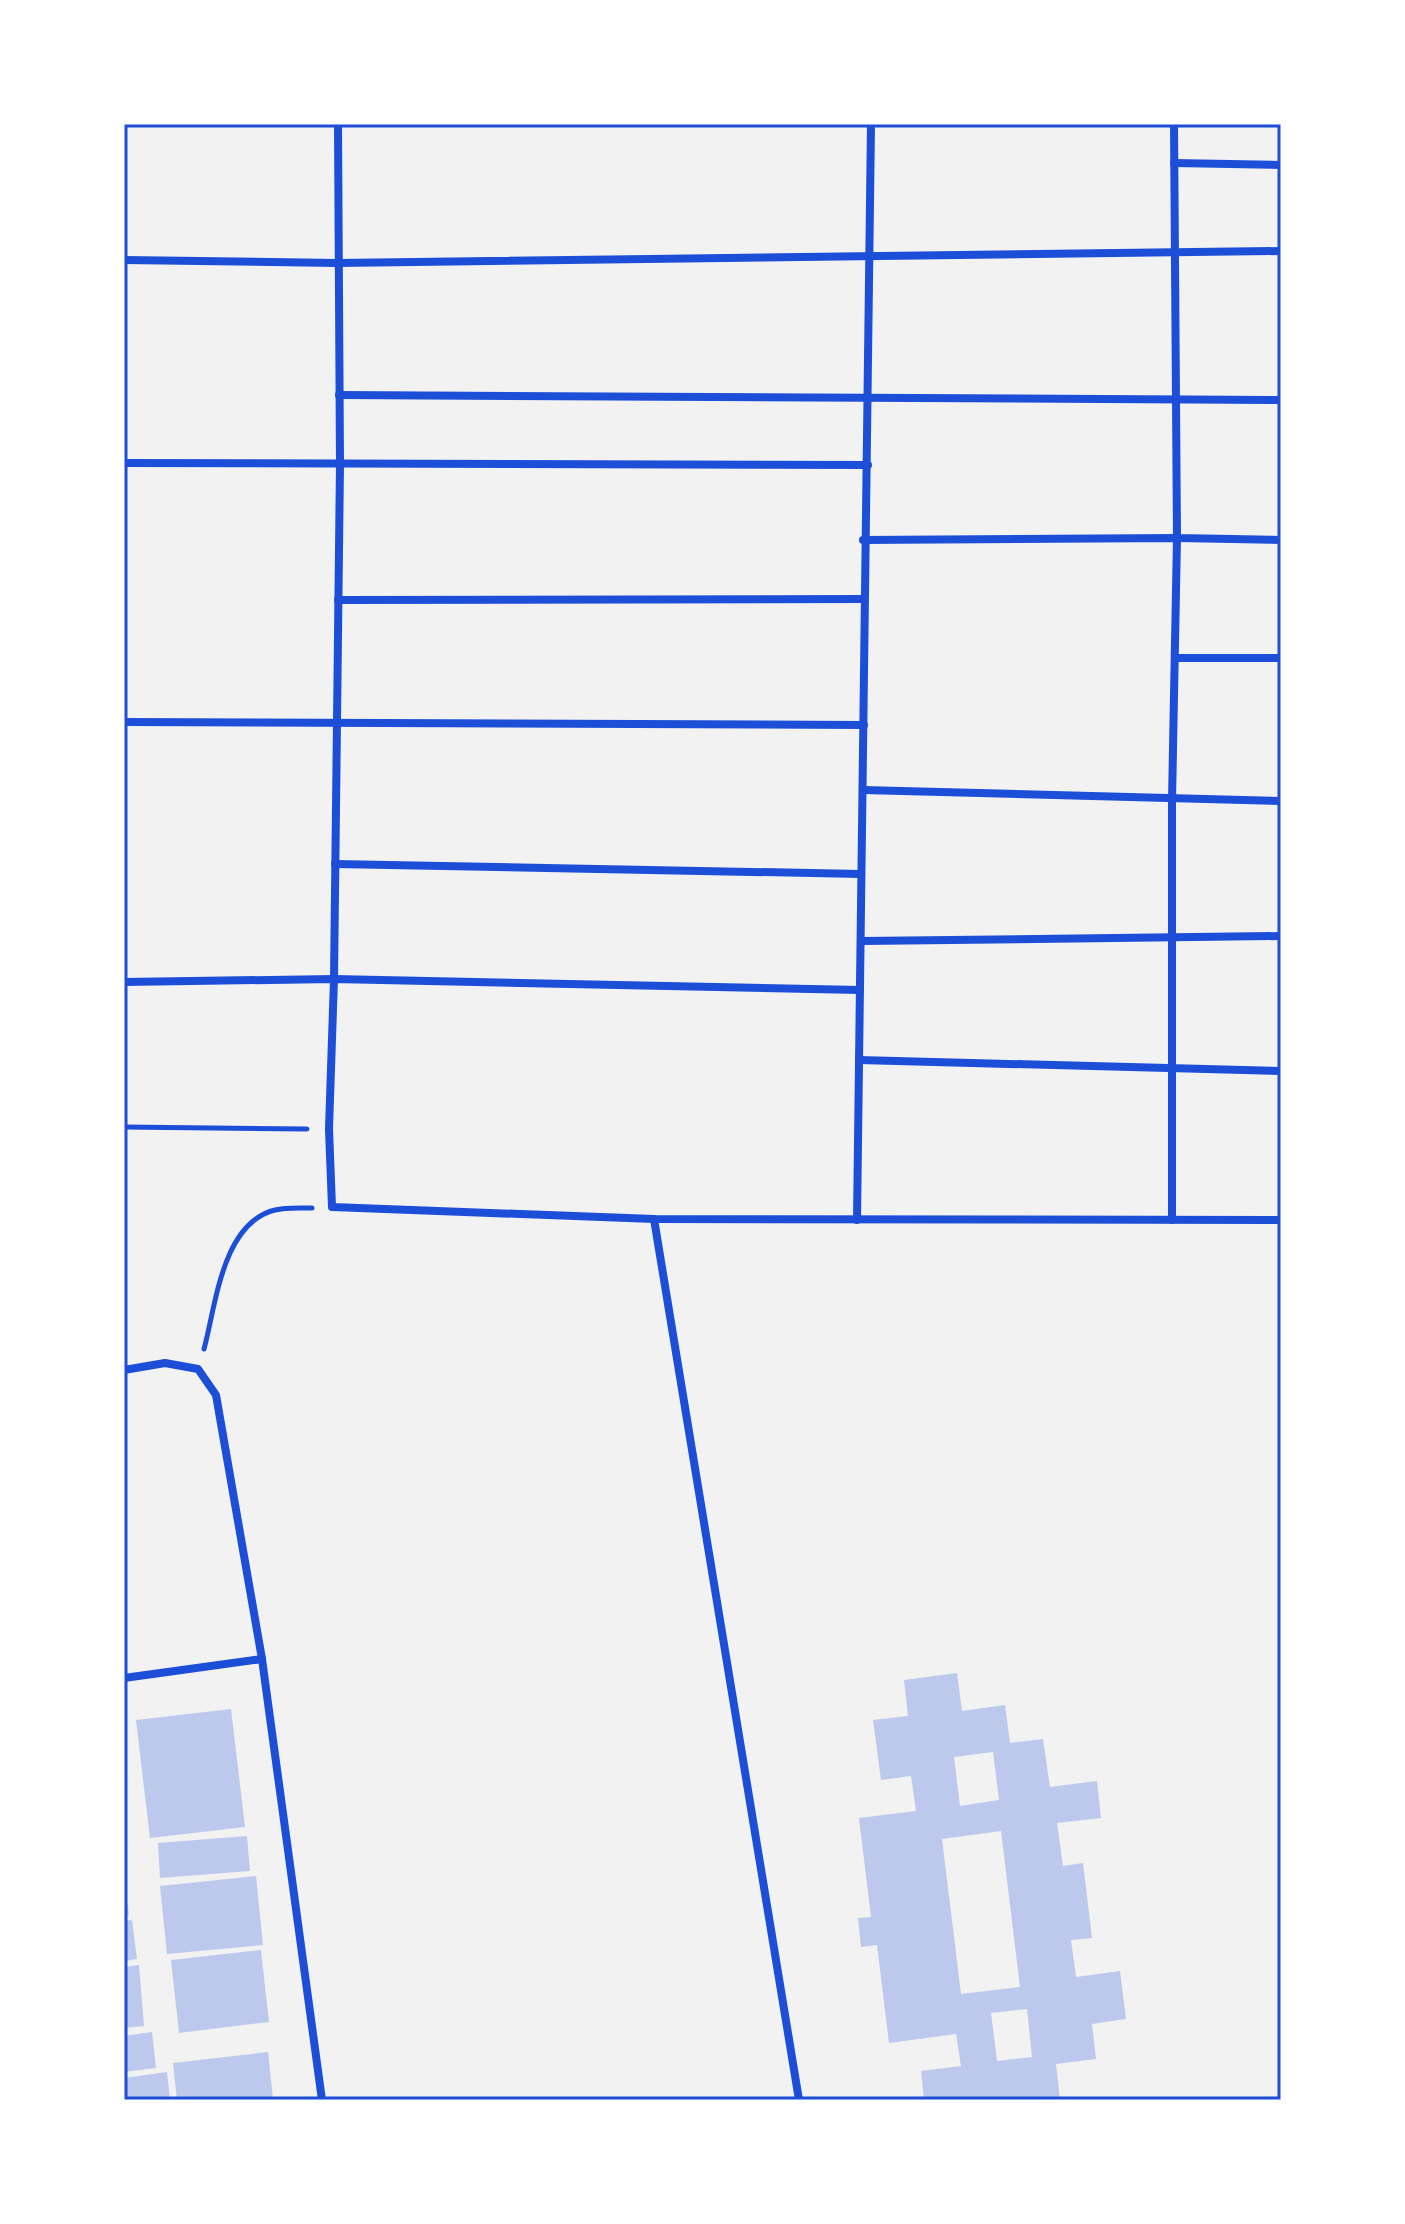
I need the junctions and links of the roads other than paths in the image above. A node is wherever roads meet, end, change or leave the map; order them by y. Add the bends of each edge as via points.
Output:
1 (338, 124) edge
2 (871, 124) edge
3 (1174, 124) edge
4 (1174, 163) junction
5 (1281, 165) edge
6 (1174, 249) junction
7 (1281, 251) edge
8 (869, 258) junction
9 (124, 260) edge
10 (337, 263) junction
11 (339, 395) junction
12 (869, 399) junction
13 (1176, 399) junction
14 (1281, 400) edge
15 (124, 463) edge
16 (340, 464) junction
17 (868, 465) junction
18 (1177, 538) junction
19 (863, 540) junction
20 (1281, 540) edge
21 (863, 599) junction
22 (338, 600) junction
23 (1175, 658) junction
24 (1281, 658) edge
25 (124, 722) edge
26 (335, 722) junction
27 (864, 725) junction
28 (863, 790) junction
29 (1172, 801) junction
30 (1281, 801) edge
31 (335, 864) junction
32 (861, 874) junction
33 (1173, 936) junction
34 (1281, 936) edge
35 (861, 941) junction
36 (334, 979) junction
37 (124, 982) edge
38 (860, 990) junction
39 (859, 1060) junction
40 (1174, 1071) junction
41 (1281, 1071) edge
42 (654, 1219) junction
43 (857, 1220) junction
44 (1172, 1220) junction
45 (1281, 1220) edge
46 (124, 1370) edge
47 (262, 1659) junction
48 (124, 1678) edge
49 (322, 2100) edge
50 (799, 2100) edge

1 - 10 street
2 - 8 street
3 - 4 street
4 - 5 street
4 - 6 street
6 - 7 street
6 - 8 street
6 - 13 street
8 - 10 street
8 - 12 street
9 - 10 street
10 - 11 street
11 - 12 street
11 - 16 street
12 - 13 street
12 - 17 street
13 - 14 street
13 - 18 street
15 - 16 street
16 - 17 street
16 - 22 street
17 - 19 street
18 - 19 street
18 - 20 street
18 - 23 street
19 - 21 street
21 - 22 street
21 - 27 street
22 - 26 street
23 - 24 street
23 - 29 street
25 - 26 street
26 - 27 street
26 - 31 street
27 - 28 street
28 - 29 street
28 - 32 street
29 - 30 street
29 - 33 street
31 - 32 street
31 - 36 street
32 - 35 street
33 - 34 street
33 - 35 street
33 - 40 street
35 - 38 street
36 - 37 street
36 - 38 street
36 - 42 street via 332,1207
38 - 39 street
39 - 40 street
39 - 43 street
40 - 41 street
40 - 44 street
42 - 43 street
42 - 50 street
43 - 44 street
44 - 45 street
46 - 47 street via 165,1363 198,1369 216,1395
47 - 48 street
47 - 49 street

